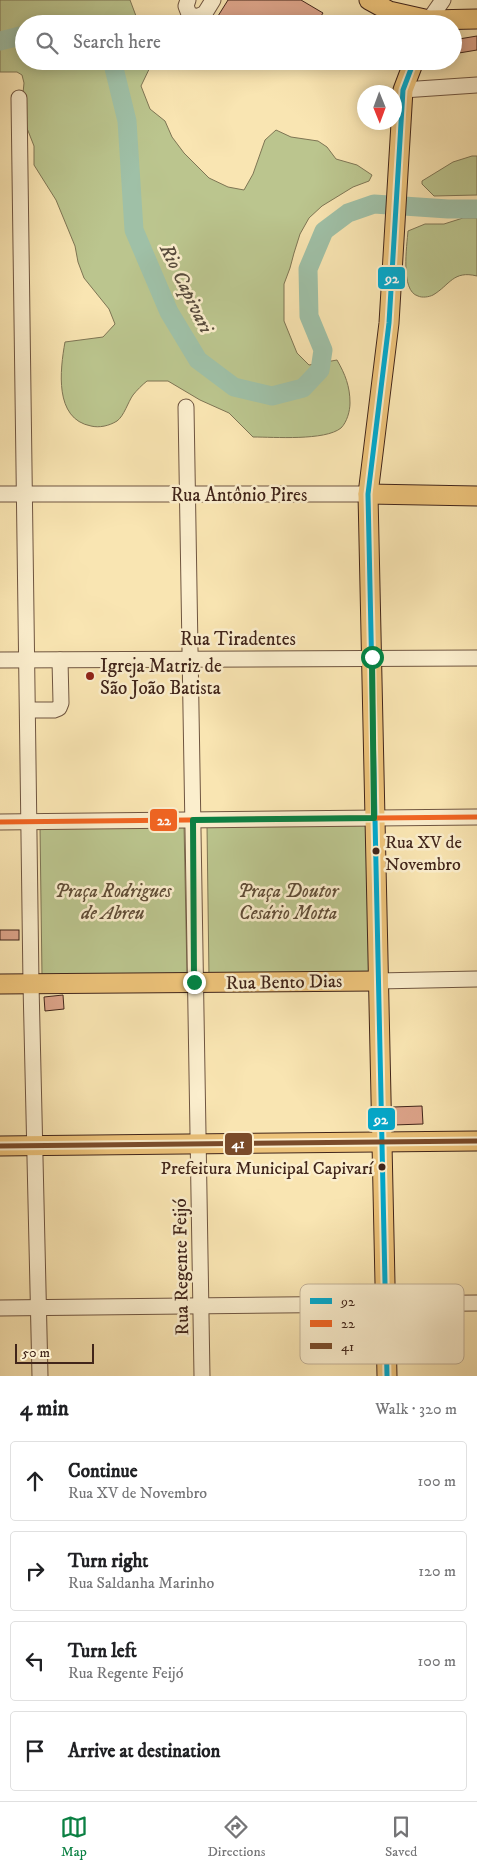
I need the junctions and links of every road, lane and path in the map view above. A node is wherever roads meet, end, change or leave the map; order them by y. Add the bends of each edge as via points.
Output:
1 (188, 0) edge
2 (213, 0) edge
3 (369, 0) edge
4 (443, 0) edge
5 (192, 15) edge
6 (201, 15) edge
7 (403, 15) edge
8 (433, 15) edge
9 (477, 19) edge
10 (462, 20) edge
11 (411, 70) edge
12 (477, 85) edge
13 (403, 90) junction
14 (19, 98) dead end
15 (186, 406) dead end
16 (0, 494) edge
17 (26, 494) junction
18 (187, 494) junction
19 (368, 494) junction
20 (477, 496) edge
21 (372, 657) junction
22 (477, 658) edge
23 (190, 659) junction
24 (0, 660) edge
25 (28, 660) junction
26 (60, 660) junction
27 (28, 710) junction
28 (477, 817) edge
29 (374, 818) junction
30 (193, 820) junction
31 (29, 821) junction
32 (0, 822) edge
33 (477, 979) edge
34 (377, 981) junction
35 (194, 982) junction
36 (0, 984) edge
37 (31, 984) junction
38 (477, 1142) edge
39 (382, 1143) junction
40 (197, 1144) junction
41 (35, 1145) junction
42 (0, 1146) edge
43 (385, 1284) edge
44 (464, 1303) edge
45 (477, 1303) edge
46 (300, 1305) edge
47 (200, 1306) junction
48 (0, 1308) edge
49 (38, 1308) junction
50 (40, 1376) edge
51 (202, 1376) edge

1 - 5 street via 186,6
2 - 6 street
3 - 7 main road
4 - 8 street
9 - 10 main road
11 - 13 main road
12 - 13 street
13 - 19 main road via 389,323
14 - 17 street
15 - 18 street, Rua Regente Feijó
16 - 17 street, Rua Antônio Pires
17 - 18 street, Rua Antônio Pires
17 - 25 street
18 - 19 street, Rua Antônio Pires
18 - 23 street, Rua Regente Feijó
19 - 20 main road, Rua Antônio Pires
19 - 21 main road
21 - 22 street, Rua Tiradentes
21 - 23 street, Rua Tiradentes
21 - 29 main road
23 - 26 street, Rua Tiradentes
23 - 30 street, Rua Regente Feijó
24 - 25 street, Rua Tiradentes
25 - 26 street, Rua Tiradentes
25 - 27 street
26 - 27 street via 59,708
27 - 31 street
28 - 29 street
29 - 30 street
29 - 34 main road
30 - 31 street
30 - 35 street, Rua Regente Feijó
31 - 32 street
31 - 37 street
33 - 34 street, Rua Bento Dias
34 - 35 main road, Rua Bento Dias
34 - 39 main road
35 - 37 main road, Rua Bento Dias
35 - 40 street, Rua Regente Feijó
36 - 37 main road, Rua Bento Dias
37 - 41 street
38 - 39 main road
39 - 40 main road
39 - 43 main road
40 - 41 main road
40 - 47 street, Rua Regente Feijó
41 - 42 main road
41 - 49 street
44 - 45 street
46 - 47 street
47 - 49 street
47 - 51 street, Rua Regente Feijó
48 - 49 street
49 - 50 street

